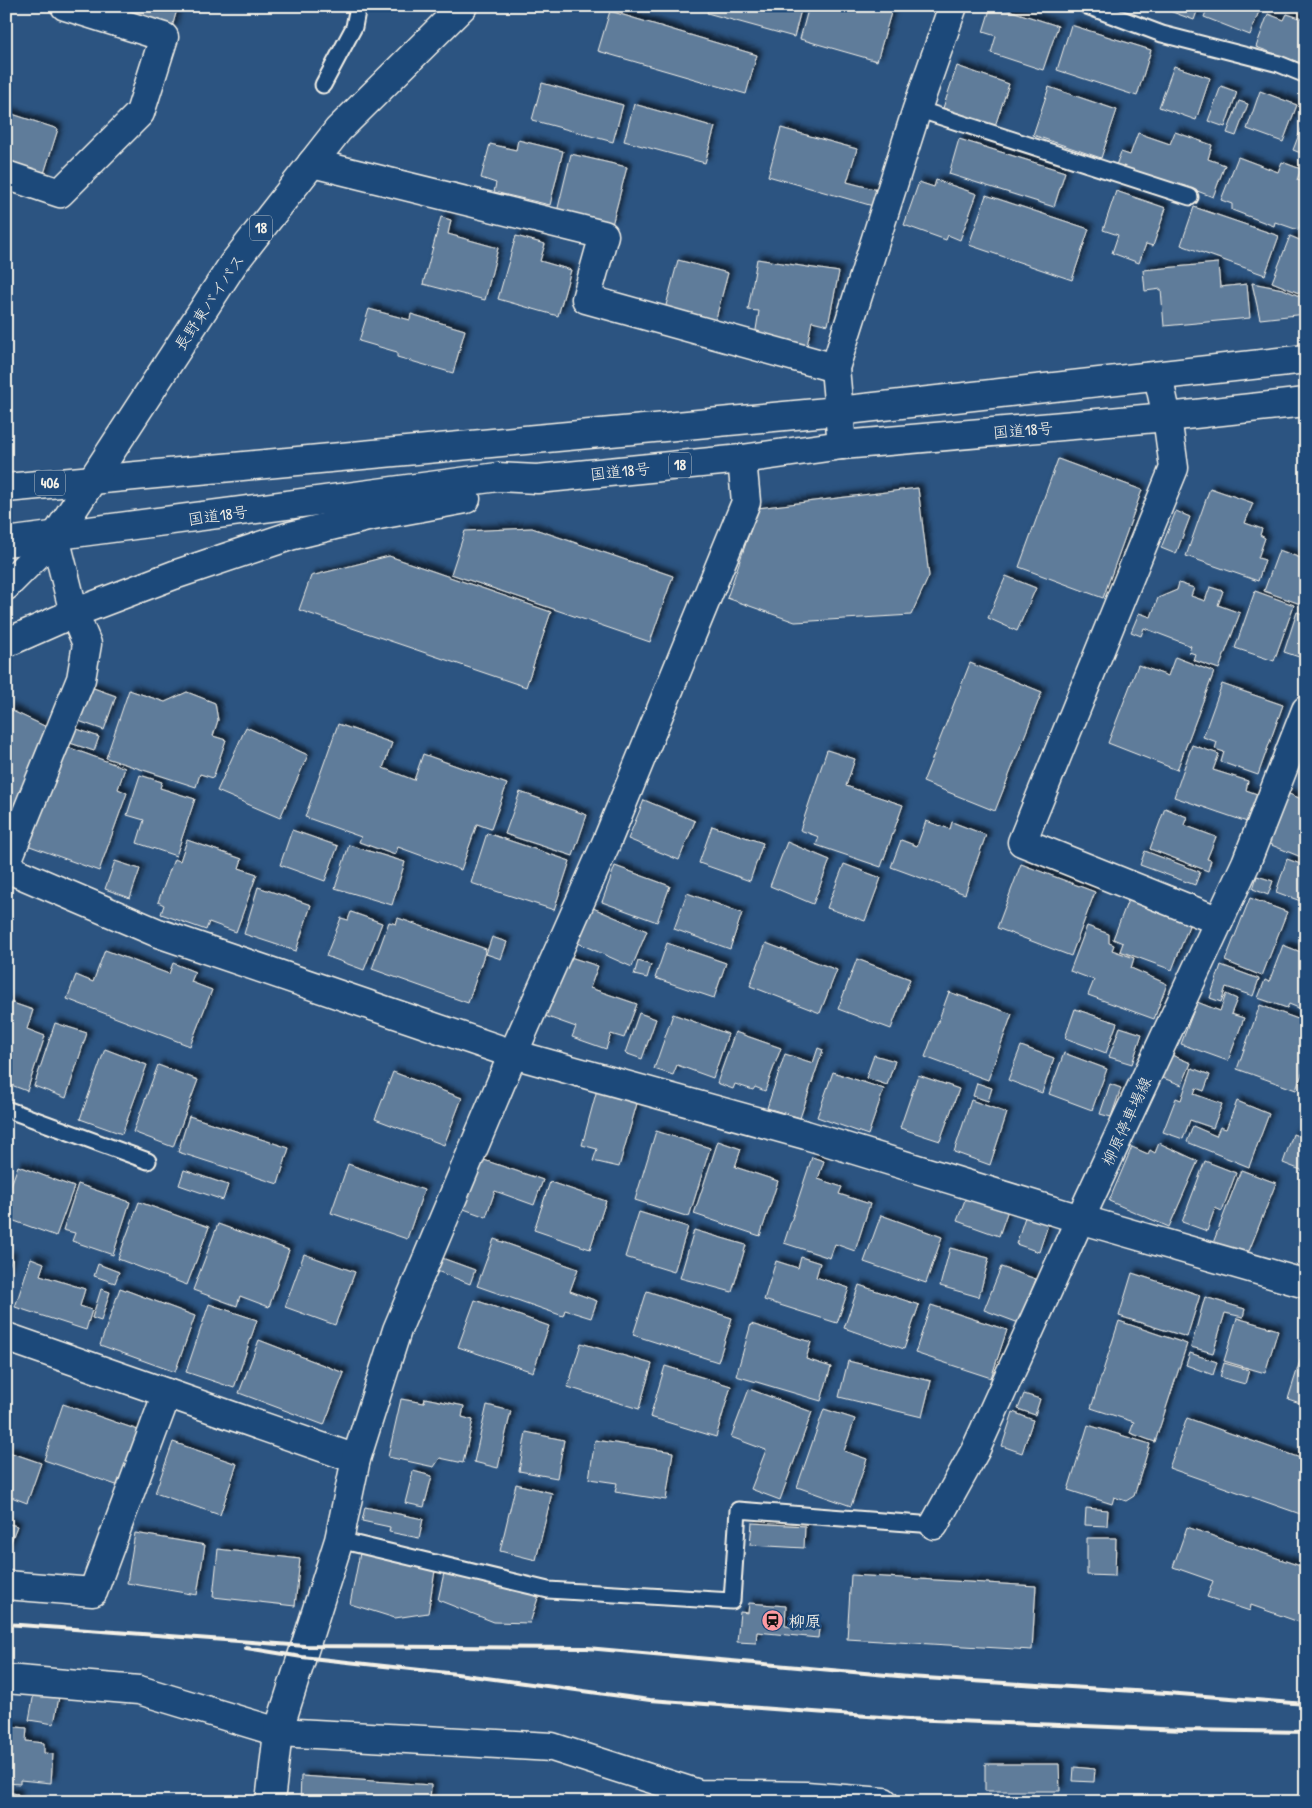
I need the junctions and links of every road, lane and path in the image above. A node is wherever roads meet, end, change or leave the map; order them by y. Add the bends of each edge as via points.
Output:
1 (65, 6) edge
2 (358, 6) edge
3 (463, 6) edge
4 (953, 6) edge
5 (1087, 6) edge
6 (1306, 75) edge
7 (322, 85) dead end
8 (917, 109) junction
9 (312, 163) junction
10 (6, 175) edge
11 (1190, 197) dead end
12 (1306, 359) edge
13 (835, 368) junction
14 (1158, 376) junction
15 (1306, 402) edge
16 (838, 411) junction
17 (1167, 417) junction
18 (842, 445) junction
19 (742, 459) junction
20 (94, 479) junction
21 (537, 479) junction
22 (6, 488) edge
23 (55, 537) junction
24 (6, 542) edge
25 (6, 586) edge
26 (74, 613) junction
27 (6, 643) edge
28 (1306, 710) edge
29 (6, 864) edge
30 (6, 868) edge
31 (1219, 921) junction
32 (513, 1054) junction
33 (6, 1109) edge
34 (148, 1161) dead end
35 (1080, 1219) junction
36 (1306, 1284) edge
37 (6, 1337) edge
38 (167, 1393) junction
39 (356, 1459) junction
40 (934, 1526) joint
41 (339, 1540) junction
42 (6, 1585) edge
43 (6, 1679) edge
44 (278, 1732) junction
45 (805, 1799) edge
46 (270, 1802) edge
47 (884, 1802) edge

1 - 10 main road via 164,37 140,113 60,192
2 - 7 lane via 354,27
3 - 9 main road, 長野東バイパス / 18 via 338,130
4 - 8 main road
5 - 6 lane via 1162,34 1279,64
8 - 11 lane
8 - 13 main road
9 - 13 main road via 604,235 586,298
9 - 20 main road, 長野東バイパス / 18 via 234,264
12 - 14 main road
13 - 16 main road
14 - 16 main road
14 - 17 main road
15 - 17 main road, 国道18号 / 18
16 - 18 main road
16 - 20 main road
17 - 18 main road, 国道18号 / 18
17 - 31 main road via 1174,468 1022,842
18 - 19 main road, 国道18号 / 18
19 - 21 main road, 国道18号 / 18
19 - 32 main road via 746,502 607,841
20 - 22 main road, 406
20 - 23 main road, 18
21 - 23 main road, 国道18号 / 18 via 498,477
21 - 26 main road via 505,491 368,517 290,536
23 - 24 main road, 国道18号
23 - 25 main road, 18
23 - 26 main road
26 - 27 main road
26 - 29 main road via 87,644 81,680
28 - 31 main road, 柳原停車場線 via 1246,863
30 - 32 main road via 158,933
31 - 35 main road, 柳原停車場線
32 - 35 main road via 806,1135
32 - 39 main road via 396,1330
33 - 34 lane
35 - 36 main road
35 - 40 main road, 柳原停車場線 via 980,1442
37 - 38 main road
38 - 39 main road
38 - 42 main road via 93,1592
39 - 41 main road
40 - 41 lane via 738,1510 732,1601 548,1590
41 - 44 main road
43 - 44 main road via 139,1690
44 - 45 main road via 552,1747 699,1794
44 - 46 main road
45 - 47 main road

